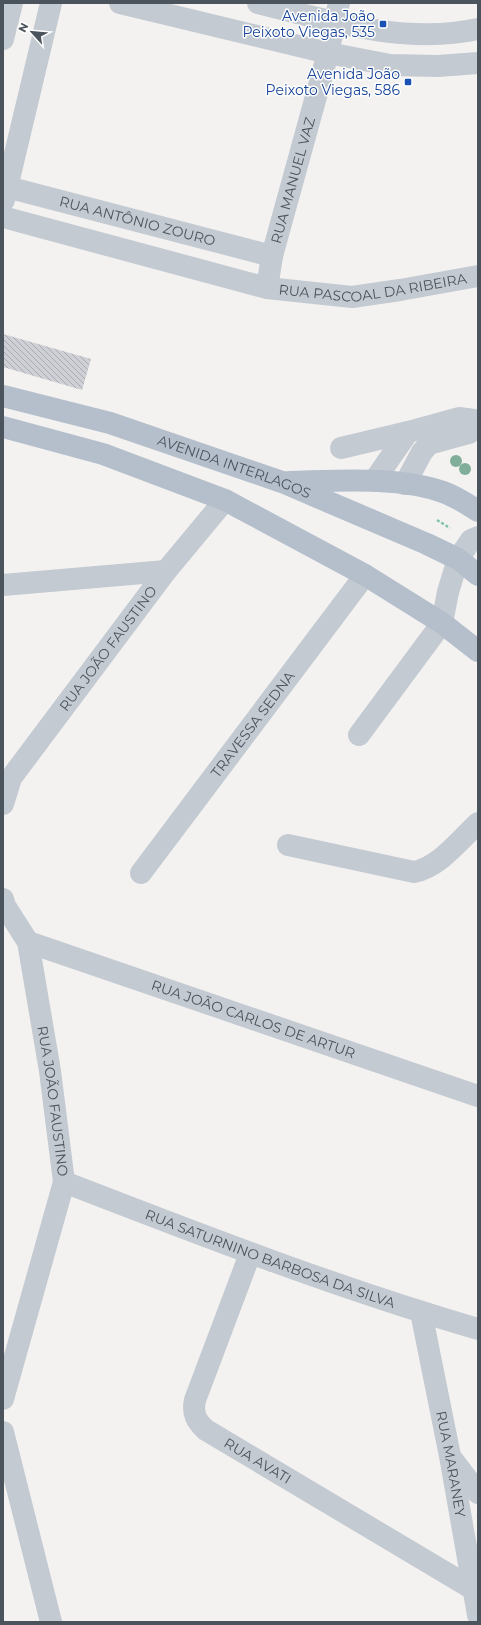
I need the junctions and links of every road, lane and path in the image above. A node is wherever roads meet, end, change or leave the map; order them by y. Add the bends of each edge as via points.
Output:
1 (12, 3) edge
2 (51, 3) edge
3 (120, 3) edge
4 (258, 3) edge
5 (337, 13) edge
6 (478, 29) edge
7 (3, 39) edge
8 (328, 53) junction
9 (478, 63) edge
10 (4, 192) edge
11 (3, 217) edge
12 (272, 256) junction
13 (478, 276) edge
14 (267, 288) junction
15 (3, 396) edge
16 (3, 427) edge
17 (475, 428) edge
18 (408, 432) junction
19 (341, 448) dead end
20 (374, 481) junction
21 (282, 482) junction
22 (405, 484) junction
23 (225, 500) junction
24 (478, 511) edge
25 (478, 537) edge
26 (458, 559) junction
27 (166, 571) junction
28 (365, 575) junction
29 (478, 575) edge
30 (3, 585) edge
31 (442, 623) junction
32 (478, 651) edge
33 (359, 735) dead end
34 (7, 777) edge
35 (3, 804) edge
36 (478, 824) edge
37 (288, 845) dead end
38 (141, 873) dead end
39 (3, 899) edge
40 (28, 942) junction
41 (478, 1096) edge
42 (64, 1182) junction
43 (250, 1254) junction
44 (421, 1312) junction
45 (478, 1329) edge
46 (3, 1399) edge
47 (3, 1432) edge
48 (450, 1456) junction
49 (478, 1493) edge
50 (473, 1589) junction
51 (478, 1615) edge
52 (51, 1622) edge

1 - 7 street
2 - 10 street
3 - 8 street
4 - 5 street
5 - 6 street via 380,31 418,35
5 - 8 street, RUA MANUEL VAZ
8 - 9 street via 390,65 438,66
8 - 12 street, RUA MANUEL VAZ
10 - 12 street, RUA ANTÔNIO ZOURO
11 - 14 street
12 - 14 street, RUA MANUEL VAZ
13 - 14 street, RUA PASCOAL DA RIBEIRA via 352,296
15 - 21 main road, AVENIDA INTERLAGOS via 110,423
16 - 23 main road via 103,454
17 - 18 street via 459,418
17 - 22 street via 429,444
18 - 19 street
18 - 20 street
20 - 21 main road
20 - 22 main road
21 - 26 main road, AVENIDA INTERLAGOS
22 - 24 main road via 443,492
23 - 27 street, RUA JOÃO FAUSTINO
23 - 28 main road
25 - 26 street via 471,540
26 - 29 main road, AVENIDA INTERLAGOS
26 - 31 street
27 - 30 street
27 - 34 street, RUA JOÃO FAUSTINO
28 - 31 main road
28 - 38 street, TRAVESSA SEDNA
31 - 32 main road
31 - 33 street
34 - 35 street, RUA JOÃO FAUSTINO
36 - 37 street via 434,864 414,872
39 - 40 street, RUA JOÃO FAUSTINO
40 - 41 street, RUA JOÃO CARLOS DE ARTUR
40 - 42 street, RUA JOÃO FAUSTINO via 50,1071
42 - 43 street, RUA SATURNINO BARBOSA DA SILVA
42 - 46 street, RUA JOÃO FAUSTINO
43 - 44 street, RUA SATURNINO BARBOSA DA SILVA
43 - 50 street, RUA AVATI via 195,1400 194,1413 199,1424
44 - 45 street, RUA SATURNINO BARBOSA DA SILVA
44 - 48 street, RUA MARANEY
47 - 52 street
48 - 49 street
48 - 50 street, RUA MARANEY
50 - 51 street, RUA MARANEY

